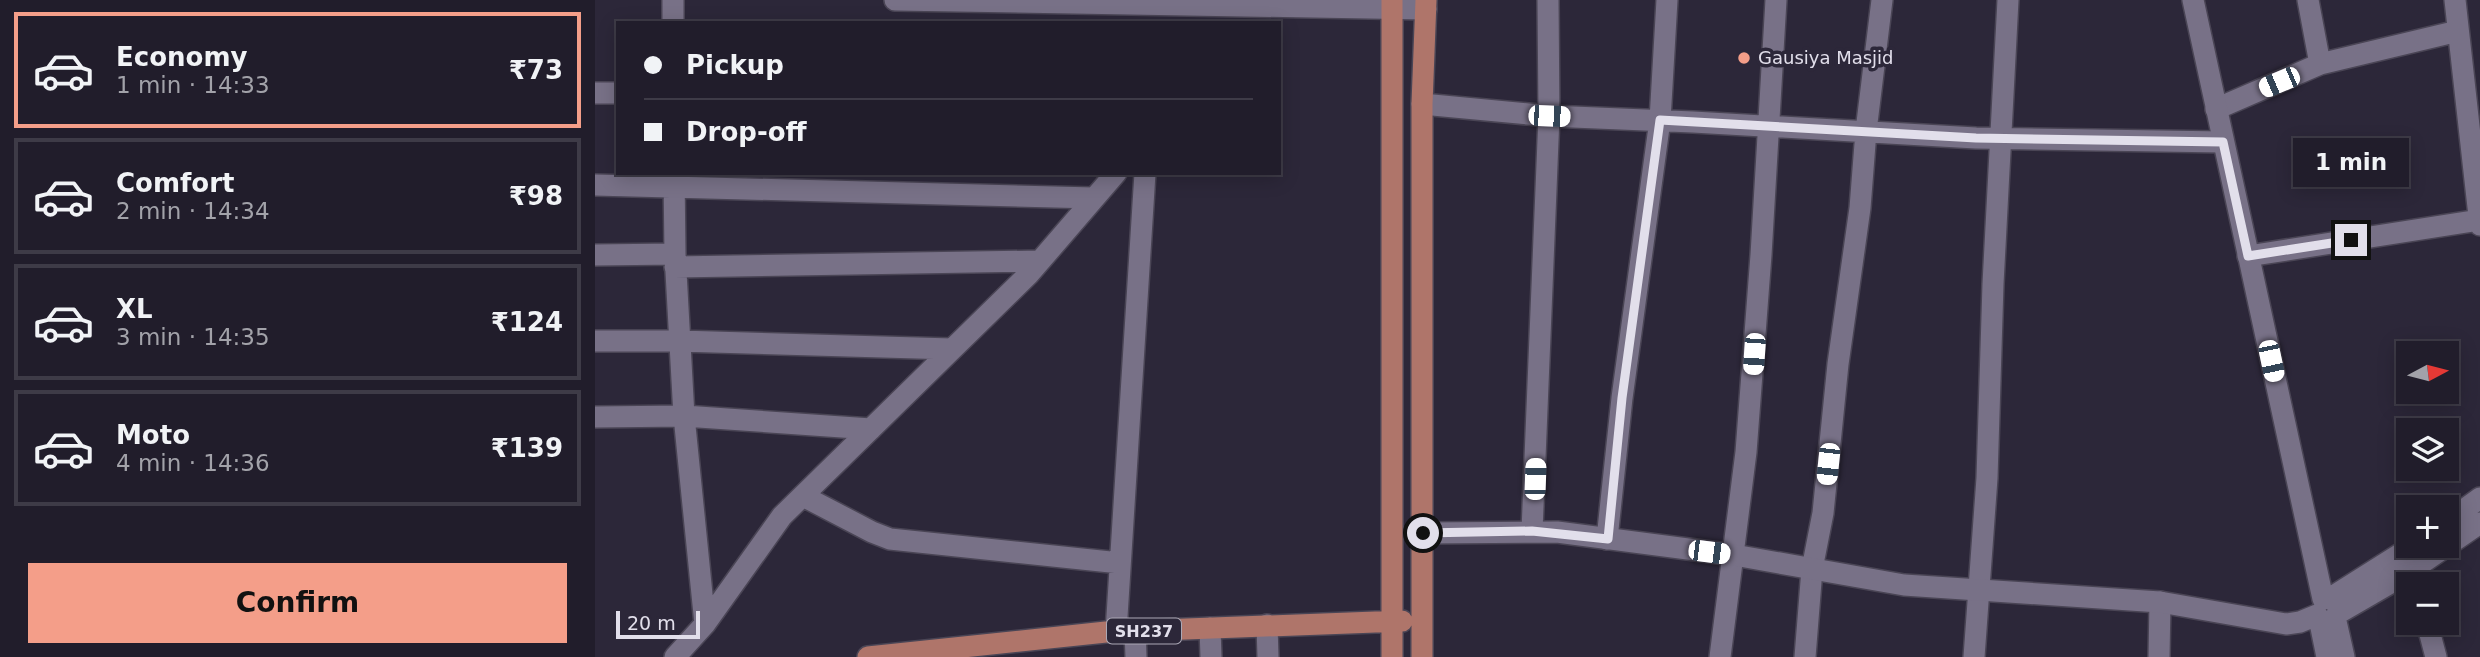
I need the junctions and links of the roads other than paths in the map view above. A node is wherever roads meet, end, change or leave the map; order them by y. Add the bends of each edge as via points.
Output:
1 (673, 0) edge
2 (895, 0) edge
3 (1548, 0) edge
4 (1667, 0) edge
5 (1776, 0) edge
6 (1882, 0) edge
7 (2008, 0) edge
8 (2193, 0) edge
9 (2308, 0) edge
10 (2455, 0) edge
11 (1392, 4) edge
12 (1426, 5) edge
13 (1251, 15) edge
14 (673, 21) edge
15 (2458, 31) junction
16 (2320, 64) junction
17 (595, 93) edge
18 (616, 93) edge
19 (1422, 104) junction
20 (2216, 108) junction
21 (1549, 116) junction
22 (1660, 120) junction
23 (1769, 126) junction
24 (1866, 131) junction
25 (2001, 138) junction
26 (2223, 142) junction
27 (1114, 175) edge
28 (1145, 175) edge
29 (674, 180) edge
30 (595, 186) edge
31 (1094, 198) junction
32 (2480, 222) edge
33 (595, 255) edge
34 (2248, 256) junction
35 (675, 260) junction
36 (1040, 261) junction
37 (595, 341) edge
38 (679, 341) junction
39 (952, 349) junction
40 (684, 416) junction
41 (595, 417) edge
42 (871, 429) junction
43 (803, 496) junction
44 (2480, 498) edge
45 (2459, 513) edge
46 (2480, 523) edge
47 (1532, 531) junction
48 (1423, 533) junction
49 (1608, 539) junction
50 (1734, 555) junction
51 (1120, 563) junction
52 (2407, 565) edge
53 (1812, 569) junction
54 (1978, 590) junction
55 (2160, 602) junction
56 (2327, 610) junction
57 (1422, 620) junction
58 (1391, 621) junction
59 (705, 624) junction
60 (1267, 625) junction
61 (1210, 628) junction
62 (1125, 632) junction
63 (2430, 635) edge
64 (941, 653) edge
65 (675, 657) edge
66 (867, 657) edge
67 (1136, 657) edge
68 (1211, 657) edge
69 (1268, 657) edge
70 (1392, 657) edge
71 (1422, 657) edge
72 (1720, 657) edge
73 (1805, 657) edge
74 (1975, 657) edge
75 (2159, 657) edge
76 (2327, 657) edge
77 (2344, 657) edge
78 (2436, 657) edge

1 - 14 street
2 - 13 street
3 - 21 street
4 - 22 street
5 - 23 street
6 - 24 street
7 - 25 street
8 - 20 street
9 - 16 street
10 - 15 street
11 - 12 street
11 - 13 street
11 - 58 main road
12 - 19 main road
15 - 16 street
15 - 32 street
16 - 20 street
17 - 18 street
19 - 21 street
19 - 48 main road
20 - 26 street
21 - 22 street
21 - 47 street
22 - 23 street
22 - 49 street
23 - 24 street
23 - 50 street via 1746,452
24 - 25 street
24 - 53 street via 1823,513
25 - 26 street
25 - 54 street
26 - 34 street
27 - 31 street
28 - 51 street
29 - 30 street
29 - 31 street
29 - 35 street
31 - 36 street
32 - 34 street
33 - 35 street
34 - 56 street
35 - 36 street
35 - 38 street
36 - 39 street
37 - 38 street
38 - 39 street
38 - 40 street
39 - 42 street
40 - 41 street
40 - 42 street
40 - 59 street
42 - 43 street
43 - 51 street via 890,539
43 - 59 street via 782,516
44 - 45 street
46 - 52 street
47 - 48 street
47 - 49 street
48 - 57 main road
49 - 50 street
50 - 53 street
50 - 72 street
51 - 62 street
52 - 56 street
53 - 54 street via 1904,585
53 - 73 street
54 - 55 street
54 - 74 street
55 - 56 street via 2286,624
55 - 75 street
56 - 76 street
56 - 77 street
57 - 58 main road, SH237
57 - 71 main road
58 - 60 main road, SH237
58 - 70 main road
59 - 65 street
60 - 61 main road, SH237
60 - 69 street
61 - 62 main road, SH237
61 - 68 street
62 - 64 main road, SH237
62 - 67 street
63 - 78 street
64 - 66 main road, SH237

